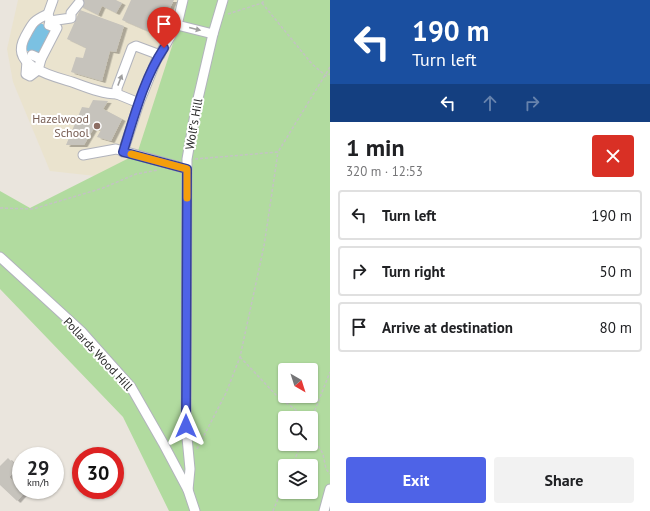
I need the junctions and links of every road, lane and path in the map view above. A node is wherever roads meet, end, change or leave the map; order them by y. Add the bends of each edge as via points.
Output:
1 (53, 0) edge
2 (183, 0) edge
3 (223, 0) edge
4 (265, 0) edge
5 (79, 3) dead end
6 (262, 3) junction
7 (49, 18) junction
8 (217, 18) junction
9 (177, 25) junction
10 (213, 34) junction
11 (160, 54) junction
12 (30, 58) junction
13 (41, 59) junction
14 (330, 67) edge
15 (38, 70) junction
16 (330, 74) edge
17 (326, 76) junction
18 (117, 94) junction
19 (139, 103) junction
20 (123, 152) junction
21 (278, 152) junction
22 (83, 155) dead end
23 (187, 164) junction
24 (160, 170) dead end
25 (0, 208) edge
26 (0, 257) edge
27 (240, 357) junction
28 (330, 372) edge
29 (297, 411) edge
30 (315, 411) edge
31 (318, 445) edge
32 (196, 452) dead end
33 (330, 474) edge
34 (330, 489) edge
35 (188, 490) junction
36 (278, 499) edge
37 (195, 511) edge
38 (273, 511) edge
39 (324, 511) edge

1 - 7 street
2 - 9 street
3 - 8 street, Wolf's Hill
4 - 6 path
5 - 7 street via 71,13 71,18
6 - 8 path
6 - 17 path via 312,64
7 - 12 street via 34,21 21,45 22,54
7 - 13 street via 49,25 57,28
8 - 10 street, Wolf's Hill
9 -> 10 street
9 - 11 street
10 - 23 street, Wolf's Hill via 197,103
18 -> 11 street via 132,48 136,46
11 - 19 street
12 - 13 street
12 - 15 street via 26,74 30,76
13 - 15 street
14 - 17 path
15 - 18 street via 55,78
16 - 17 path
17 - 21 path
18 - 19 street
19 - 20 street
20 - 22 street via 116,148
20 - 23 street
21 - 23 path
21 - 27 path via 264,246
23 - 35 street, Wolf's Hill via 186,426 190,469
24 - 25 path via 136,174 103,188 33,208
26 - 35 street, Pollards Wood Hill via 81,331 131,387
27 - 29 path via 277,396
27 - 32 path via 226,393
28 - 30 path
31 - 33 path
34 - 39 street
35 - 37 street, Pollards Wood Hill
36 - 38 path

